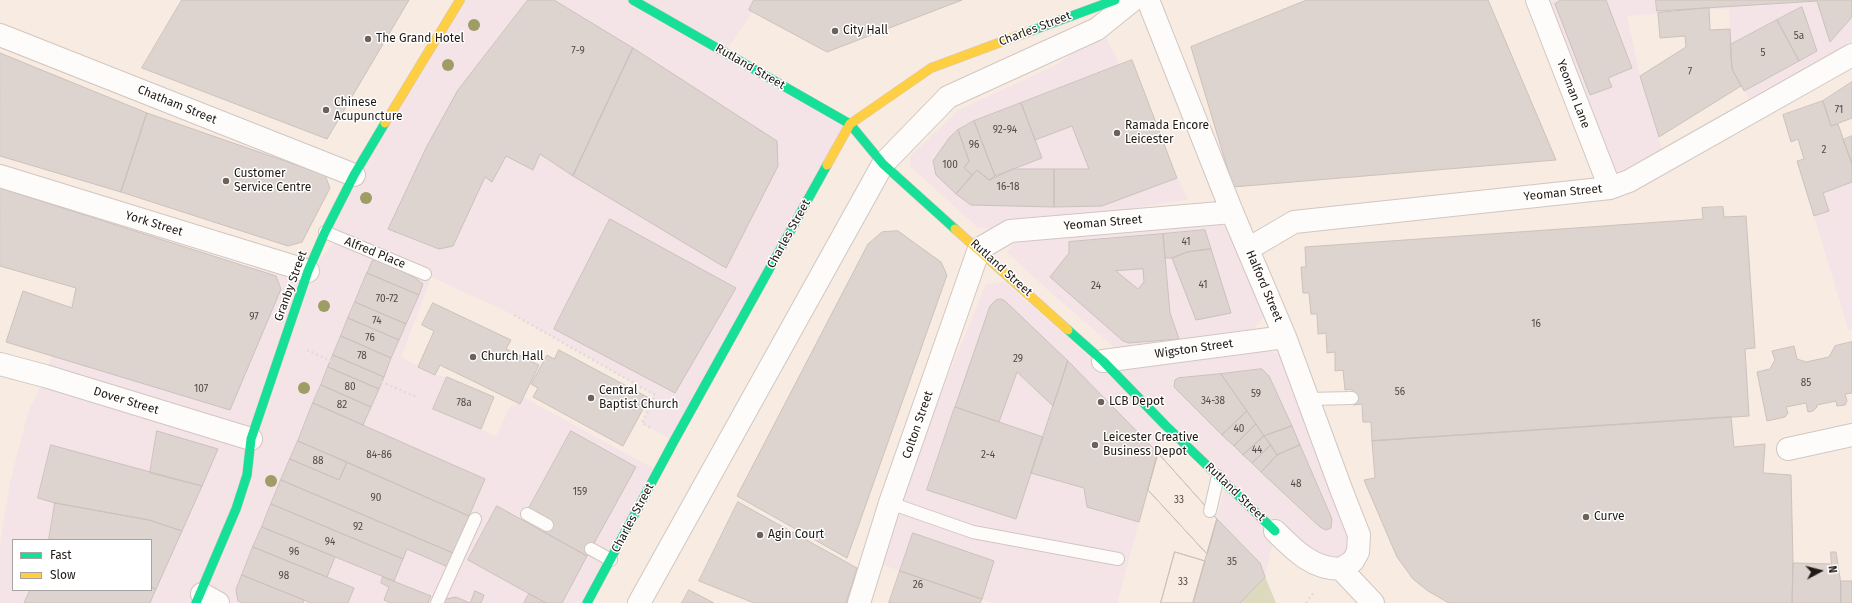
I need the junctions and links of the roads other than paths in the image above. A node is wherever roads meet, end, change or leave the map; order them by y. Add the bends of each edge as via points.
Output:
1 (460, 0) edge
2 (633, 0) edge
3 (1115, 0) edge
4 (1133, 0) edge
5 (1148, 0) edge
6 (1537, 0) edge
7 (0, 35) edge
8 (1852, 55) edge
9 (850, 124) junction
10 (883, 164) junction
11 (354, 175) junction
12 (0, 176) edge
13 (1610, 188) junction
14 (1232, 212) junction
15 (325, 232) junction
16 (979, 248) junction
17 (1248, 249) junction
18 (308, 271) junction
19 (425, 274) dead end
20 (1285, 337) junction
21 (1103, 361) junction
22 (0, 364) edge
23 (1352, 398) dead end
24 (1308, 399) junction
25 (1852, 435) edge
26 (251, 439) junction
27 (1788, 449) dead end
28 (1218, 476) junction
29 (890, 503) junction
30 (1210, 511) dead end
31 (527, 514) dead end
32 (474, 519) dead end
33 (547, 525) dead end
34 (1275, 531) joint
35 (591, 549) dead end
36 (1118, 559) dead end
37 (610, 560) junction
38 (1341, 569) junction
39 (205, 600) edge
40 (437, 603) edge
41 (587, 603) edge
42 (638, 603) edge
43 (859, 603) edge
44 (1373, 603) edge

1 - 11 street, Granby Street
2 - 9 street, Rutland Street
3 - 9 street, Charles Street via 931,68
4 - 10 street, Charles Street via 1097,29 948,97
5 - 14 street, Halford Street
6 - 13 street, Yeoman Lane
7 - 11 street, Chatham Street
8 - 13 street, Yeoman Street via 1629,181
9 - 10 street, Rutland Street
9 - 37 street, Charles Street
10 - 16 street, Rutland Street
10 - 42 street, Charles Street
11 - 15 street, Granby Street
12 - 18 street, York Street
13 - 17 street, Yeoman Street via 1294,222
14 - 16 street, Yeoman Street via 1010,231
14 - 17 street, Halford Street
15 - 18 street, Granby Street
15 - 19 lane, Alfred Place
16 - 21 street, Rutland Street
16 - 29 street, Colton Street
17 - 20 street, Halford Street
18 - 26 street, Granby Street
20 - 21 street, Wigston Street
20 - 24 street, Halford Street
21 - 28 street, Rutland Street
22 - 26 street, Dover Street
23 - 24 lane
24 - 38 street, Halford Street via 1359,535 1358,552 1353,562
25 - 27 street
26 - 39 street, Granby Street via 247,475
28 - 30 lane
28 - 34 street, Rutland Street
29 - 36 lane via 973,532
29 - 43 street, Colton Street
31 - 33 lane
32 - 40 lane
34 - 38 street, Rutland Street via 1296,552 1312,562 1330,569
35 - 37 lane
37 - 41 street, Charles Street
38 - 44 street

